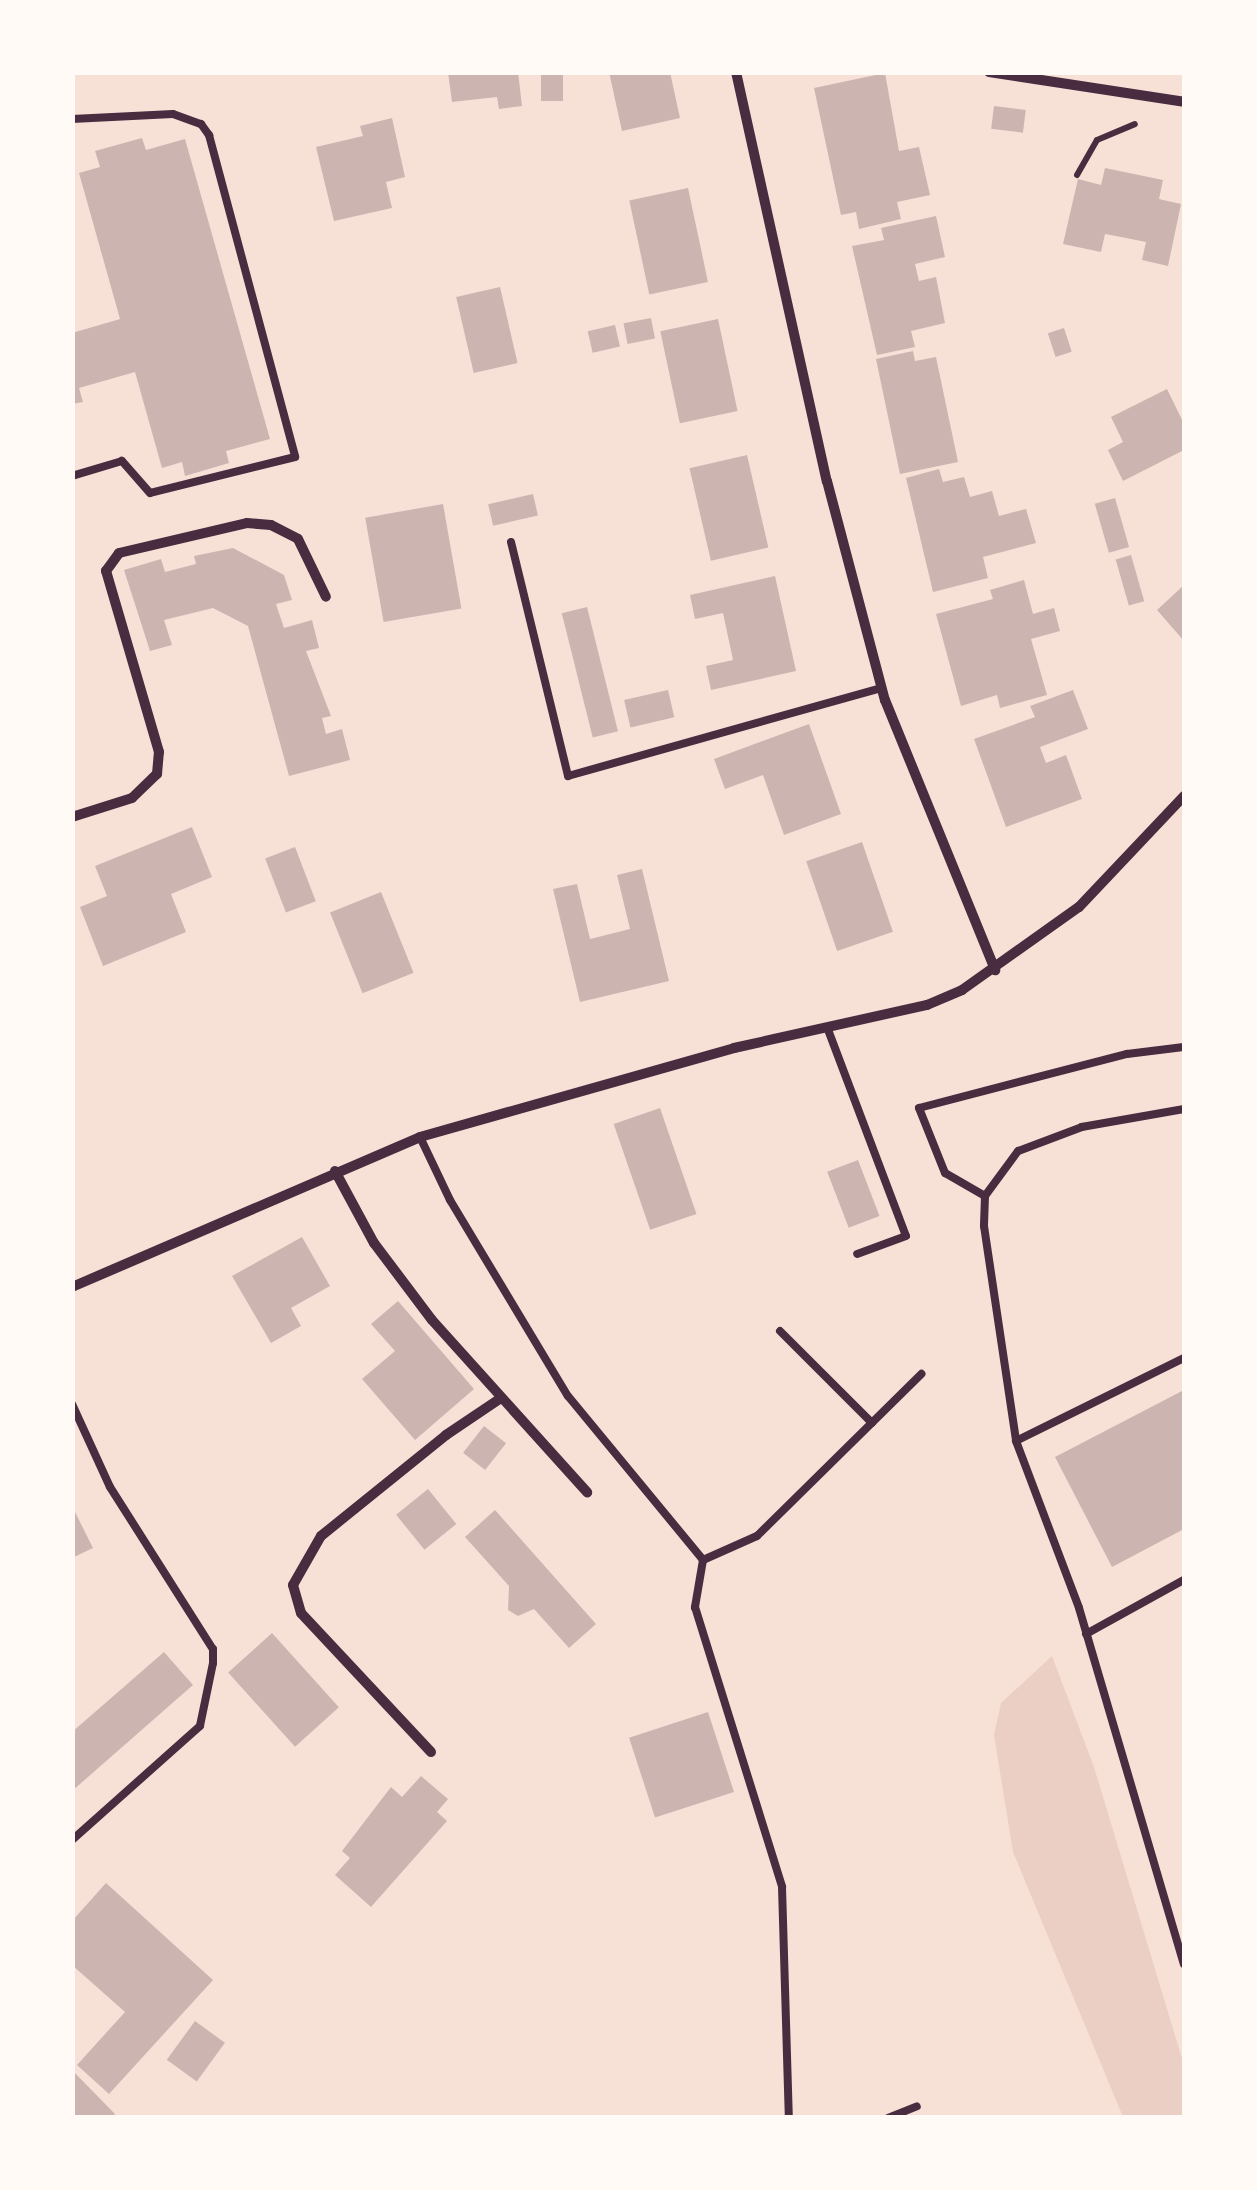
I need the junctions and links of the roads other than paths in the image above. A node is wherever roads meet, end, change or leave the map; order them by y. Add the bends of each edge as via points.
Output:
1 (736, 72) edge
2 (988, 72) edge
3 (1184, 102) edge
4 (72, 120) edge
5 (72, 476) edge
6 (511, 542) dead end
7 (326, 597) dead end
8 (882, 688) junction
9 (1184, 796) edge
10 (72, 817) edge
11 (996, 970) junction
12 (827, 1027) junction
13 (1184, 1046) edge
14 (1184, 1108) edge
15 (420, 1137) junction
16 (334, 1171) junction
17 (985, 1196) junction
18 (857, 1254) dead end
19 (72, 1287) edge
20 (780, 1331) dead end
21 (1184, 1358) edge
22 (921, 1374) dead end
23 (502, 1398) junction
24 (72, 1404) edge
25 (872, 1423) junction
26 (1016, 1441) junction
27 (587, 1492) dead end
28 (703, 1560) junction
29 (1184, 1580) edge
30 (1086, 1634) junction
31 (431, 1752) dead end
32 (72, 1840) edge
33 (1184, 1964) edge
34 (917, 2106) dead end
35 (788, 2118) edge
36 (888, 2118) edge

1 - 8 street via 823,465
2 - 3 street
4 - 5 lane via 174,114 201,124 209,135 295,457 150,494 122,461
6 - 8 lane via 568,776
7 - 10 street via 298,539 271,524 247,523 119,553 106,571 159,752 158,774 132,798
8 - 11 street
9 - 11 street via 1089,898
11 - 12 street via 927,1004
12 - 15 street
12 - 18 lane via 906,1236
13 - 17 lane via 1127,1054 919,1108 945,1173
14 - 17 lane via 1042,1138 1001,1168
15 - 16 street
15 - 28 lane via 450,1200 568,1396
16 - 19 street
16 - 23 street via 374,1244
17 - 26 lane
20 - 25 lane
21 - 26 lane
22 - 25 lane
23 - 27 street
23 - 31 street via 321,1536 293,1585 301,1613
24 - 32 lane via 110,1487 213,1649 200,1726
25 - 28 lane via 757,1536
26 - 30 lane
28 - 35 lane via 695,1607 782,1888
29 - 30 lane
30 - 33 lane
34 - 36 lane

